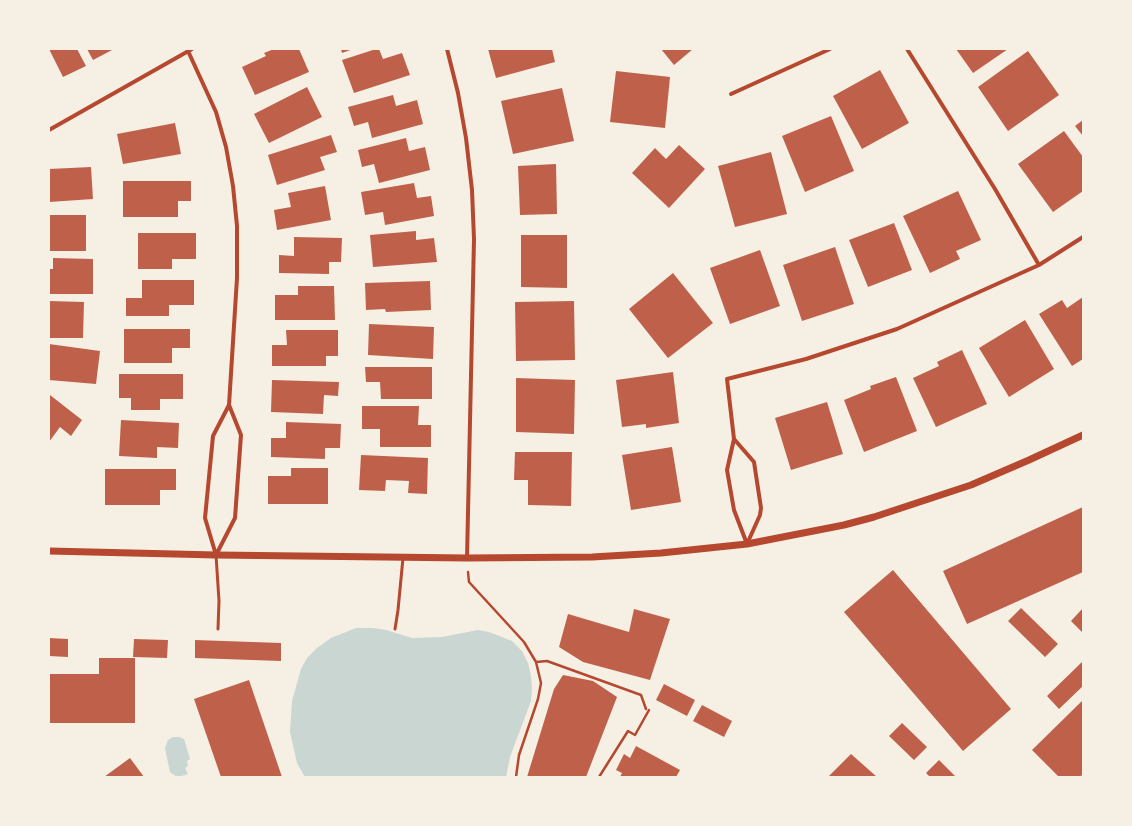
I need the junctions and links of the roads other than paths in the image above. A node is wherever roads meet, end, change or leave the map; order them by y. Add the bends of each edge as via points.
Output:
1 (447, 49) edge
2 (830, 49) edge
3 (907, 49) edge
4 (190, 50) edge
5 (731, 94) dead end
6 (49, 130) edge
7 (1083, 237) edge
8 (1039, 265) junction
9 (229, 405) junction
10 (1083, 435) edge
11 (734, 439) junction
12 (747, 544) junction
13 (49, 551) edge
14 (216, 555) junction
15 (403, 558) junction
16 (467, 558) junction
17 (218, 629) dead end
18 (395, 629) dead end

1 - 16 street via 466,138 474,239
2 - 5 street
3 - 8 street via 995,189
4 - 6 street
4 - 9 street via 216,112 226,146 233,186 237,226 237,278
7 - 8 street
8 - 11 street via 897,329 806,359 727,379
9 - 14 street via 213,436 205,518
9 - 14 street via 241,435 235,518
10 - 12 street via 971,485 897,511 844,525
11 - 12 street via 727,470 734,510
11 - 12 street via 754,462 761,508
12 - 16 street via 592,557
13 - 14 street
14 - 15 street
14 - 17 lane
15 - 16 street
15 - 18 lane

